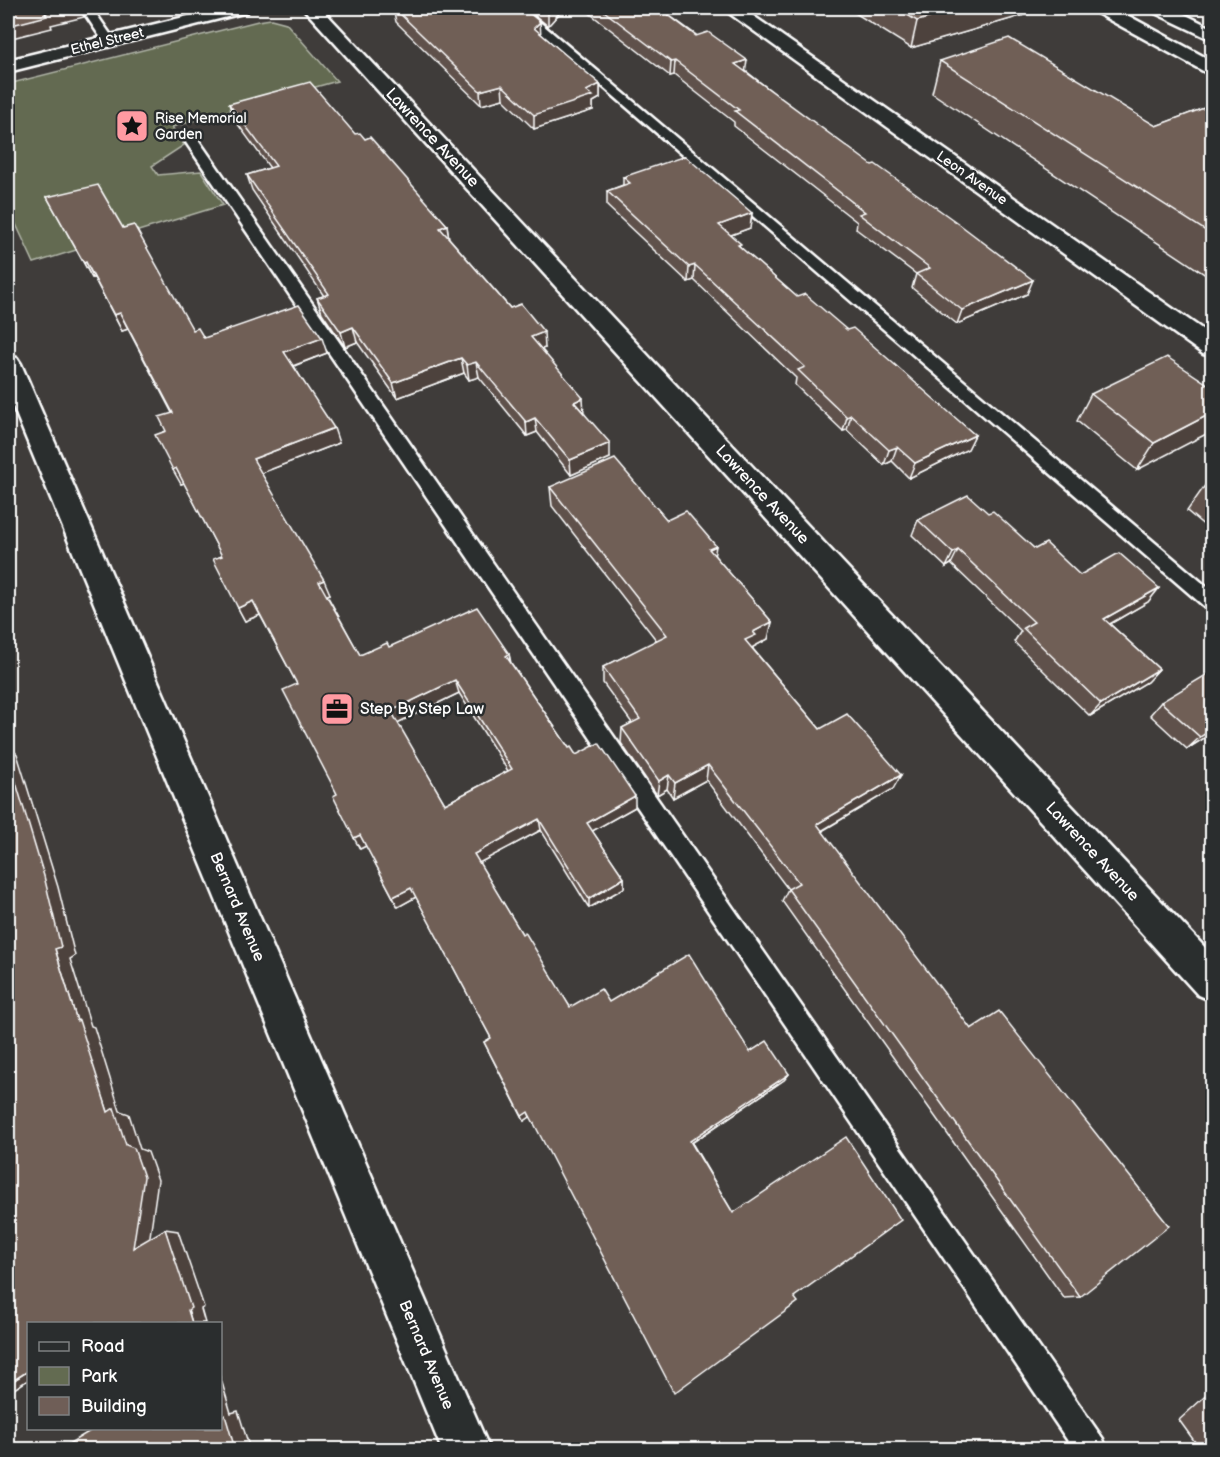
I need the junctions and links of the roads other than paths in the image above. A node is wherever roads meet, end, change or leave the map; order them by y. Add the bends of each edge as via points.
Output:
1 (87, 8) edge
2 (241, 8) edge
3 (312, 8) edge
4 (517, 8) edge
5 (731, 8) edge
6 (1101, 8) edge
7 (1160, 8) edge
8 (1212, 35) edge
9 (110, 41) junction
10 (8, 66) edge
11 (1212, 68) edge
12 (192, 141) dead end
13 (1212, 348) edge
14 (8, 364) edge
15 (1212, 602) edge
16 (1212, 982) edge
17 (466, 1449) edge
18 (1092, 1449) edge

1 - 9 lane
2 - 9 main road, Ethel Street
3 - 16 main road, Lawrence Avenue
4 - 15 lane
5 - 13 main road, Leon Avenue
6 - 11 main road
7 - 8 main road
9 - 10 main road, Ethel Street
12 - 18 lane
14 - 17 main road, Bernard Avenue

